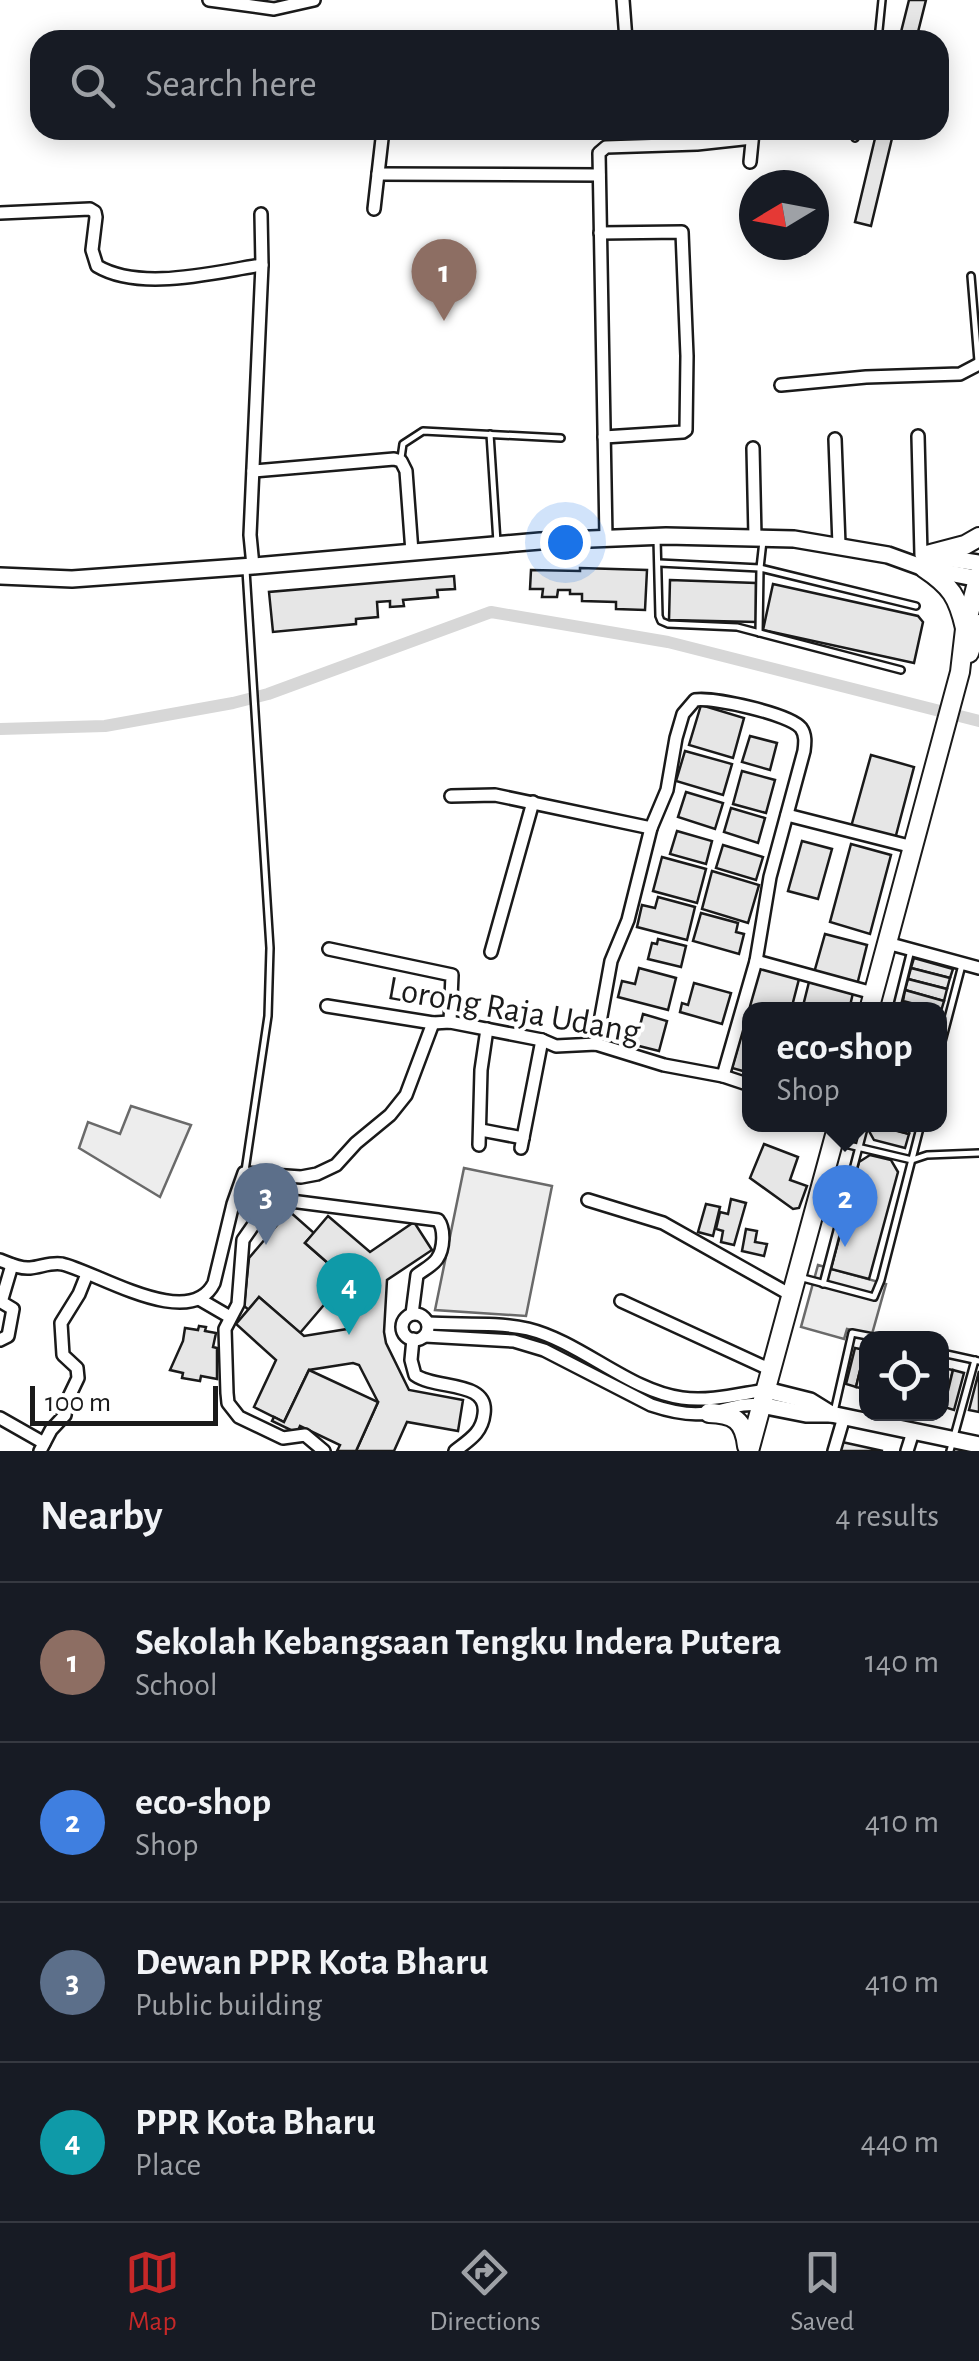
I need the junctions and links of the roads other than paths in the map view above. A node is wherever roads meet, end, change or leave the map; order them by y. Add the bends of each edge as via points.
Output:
1 (209, 0) edge
2 (313, 0) edge
3 (624, 0) edge
4 (882, 0) edge
5 (626, 30) edge
6 (879, 30) edge
7 (382, 140) edge
8 (641, 140) edge
9 (719, 140) edge
10 (752, 140) edge
11 (642, 146) junction
12 (750, 162) dead end
13 (378, 174) junction
14 (599, 175) junction
15 (374, 209) dead end
16 (0, 213) edge
17 (261, 214) dead end
18 (600, 233) junction
19 (262, 265) junction
20 (971, 276) dead end
21 (978, 364) edge
22 (782, 385) dead end
23 (490, 434) junction
24 (918, 436) dead end
25 (561, 438) dead end
26 (604, 438) junction
27 (836, 439) dead end
28 (752, 448) dead end
29 (401, 461) junction
30 (253, 471) junction
31 (656, 536) junction
32 (759, 537) junction
33 (979, 537) edge
34 (606, 538) junction
35 (497, 545) junction
36 (838, 546) junction
37 (412, 552) junction
38 (924, 560) junction
39 (658, 563) junction
40 (979, 563) edge
41 (250, 566) junction
42 (760, 568) junction
43 (0, 576) edge
44 (979, 578) edge
45 (916, 606) dead end
46 (759, 633) junction
47 (974, 633) edge
48 (901, 670) dead end
49 (451, 796) dead end
50 (532, 802) junction
51 (787, 815) junction
52 (652, 828) junction
53 (913, 847) junction
54 (886, 943) junction
55 (329, 949) dead end
56 (912, 950) junction
57 (491, 952) dead end
58 (756, 961) junction
59 (962, 964) junction
60 (979, 968) edge
61 (871, 1001) edge
62 (744, 1002) edge
63 (898, 1002) edge
64 (327, 1006) dead end
65 (742, 1010) edge
66 (434, 1022) junction
67 (450, 1022) junction
68 (947, 1023) edge
69 (486, 1029) junction
70 (542, 1040) junction
71 (596, 1044) junction
72 (723, 1076) junction
73 (742, 1083) edge
74 (481, 1130) junction
75 (863, 1132) edge
76 (919, 1132) edge
77 (836, 1133) edge
78 (479, 1146) dead end
79 (859, 1147) junction
80 (979, 1153) edge
81 (912, 1160) junction
82 (244, 1173) junction
83 (588, 1200) dead end
84 (6, 1263) edge
85 (87, 1274) junction
86 (823, 1284) junction
87 (794, 1286) junction
88 (199, 1299) junction
89 (621, 1301) dead end
90 (412, 1314) junction
91 (230, 1317) junction
92 (422, 1333) junction
93 (859, 1334) edge
94 (0, 1340) edge
95 (949, 1355) edge
96 (977, 1361) edge
97 (771, 1370) junction
98 (764, 1398) junction
99 (709, 1414) junction
100 (836, 1415) junction
101 (0, 1418) edge
102 (912, 1432) junction
103 (303, 1435) junction
104 (979, 1445) edge
105 (952, 1446) edge
106 (42, 1447) edge
107 (290, 1451) edge
108 (324, 1451) edge
109 (455, 1451) edge
110 (749, 1451) edge
111 (834, 1451) edge
112 (907, 1451) edge

1 - 2 street via 274,9
3 - 5 street
4 - 6 lane
7 - 13 street
8 - 11 street
9 - 11 street
10 - 12 street
11 - 14 street via 603,147
13 - 14 street
13 - 15 street
14 - 18 street
16 - 19 street via 90,209 98,266 137,278
17 - 19 street
18 - 26 street
18 - 26 street via 682,232 687,356 686,430
19 - 30 street
20 - 21 lane
21 - 22 street via 960,374
23 - 25 lane
23 - 29 lane via 423,431 403,444
23 - 35 lane
24 - 38 street
26 - 34 street
27 - 36 street
28 - 32 street
29 - 30 street
29 - 37 street
30 - 41 street
31 - 32 main road
31 - 34 main road
31 - 39 lane
32 - 36 main road
32 - 42 lane
33 - 38 main road
34 - 35 main road
35 - 37 main road
36 - 38 main road
37 - 41 main road
38 - 40 main road
38 - 44 main road
38 - 47 main road via 951,590
39 - 42 lane
39 - 46 lane via 661,622
41 - 43 main road via 72,579
41 - 82 lane via 270,948 268,1016
42 - 45 lane
42 - 46 lane
44 - 47 main road
46 - 48 lane
47 - 53 main road
49 - 50 street
50 - 52 street
50 - 57 street
51 - 52 street via 804,733 792,720 706,698 683,714
51 - 53 street
51 - 58 street
52 - 71 street via 610,961
53 - 54 main road
54 - 56 street
54 - 61 main road
55 - 67 street via 452,975
56 - 59 street
56 - 63 lane
58 - 61 street
58 - 62 street
59 - 60 street
59 - 68 lane
64 - 66 street, Lorong Raja Udang
65 - 72 street
66 - 67 street, Lorong Raja Udang
66 - 82 street via 406,1095 336,1164 301,1177
67 - 69 street, Lorong Raja Udang
69 - 70 street, Lorong Raja Udang
69 - 74 street
70 - 71 street, Lorong Raja Udang
70 - 74 street via 522,1143
71 - 72 street, Lorong Raja Udang
72 - 73 street, Lorong Raja Udang
74 - 78 street
75 - 79 lane
76 - 81 lane
77 - 79 lane
77 - 87 main road
79 - 81 lane
79 - 86 lane
80 - 81 lane
81 - 86 lane via 874,1297
82 - 88 street via 214,1283
83 - 87 street via 663,1223
84 - 85 street via 60,1264
84 - 94 street via 2,1299 12,1309 11,1327
85 - 88 street via 166,1302
85 - 106 street via 60,1326 63,1355 78,1378 65,1415
86 - 87 lane
87 - 97 main road
88 - 91 street
89 - 97 street
90 - 91 street via 417,1275 437,1259 441,1223 278,1200 244,1236 238,1304
90 - 92 street via 420,1314
90 - 92 street via 402,1327 406,1335
91 - 103 street via 224,1336 232,1411 283,1438
92 - 98 street via 512,1326 563,1342 677,1398
92 - 99 street via 528,1344 651,1405
92 - 109 street via 410,1360 415,1375 472,1391 485,1404 482,1426
93 - 100 lane via 852,1332
95 - 96 lane
96 - 105 lane
97 - 98 main road
98 - 99 street
98 - 100 main road via 806,1414
98 - 110 main road
99 - 110 main road via 731,1416 744,1426
100 - 102 main road
100 - 111 street
101 - 106 street
102 - 105 main road
102 - 112 street
103 - 107 street
103 - 108 street
104 - 105 main road

